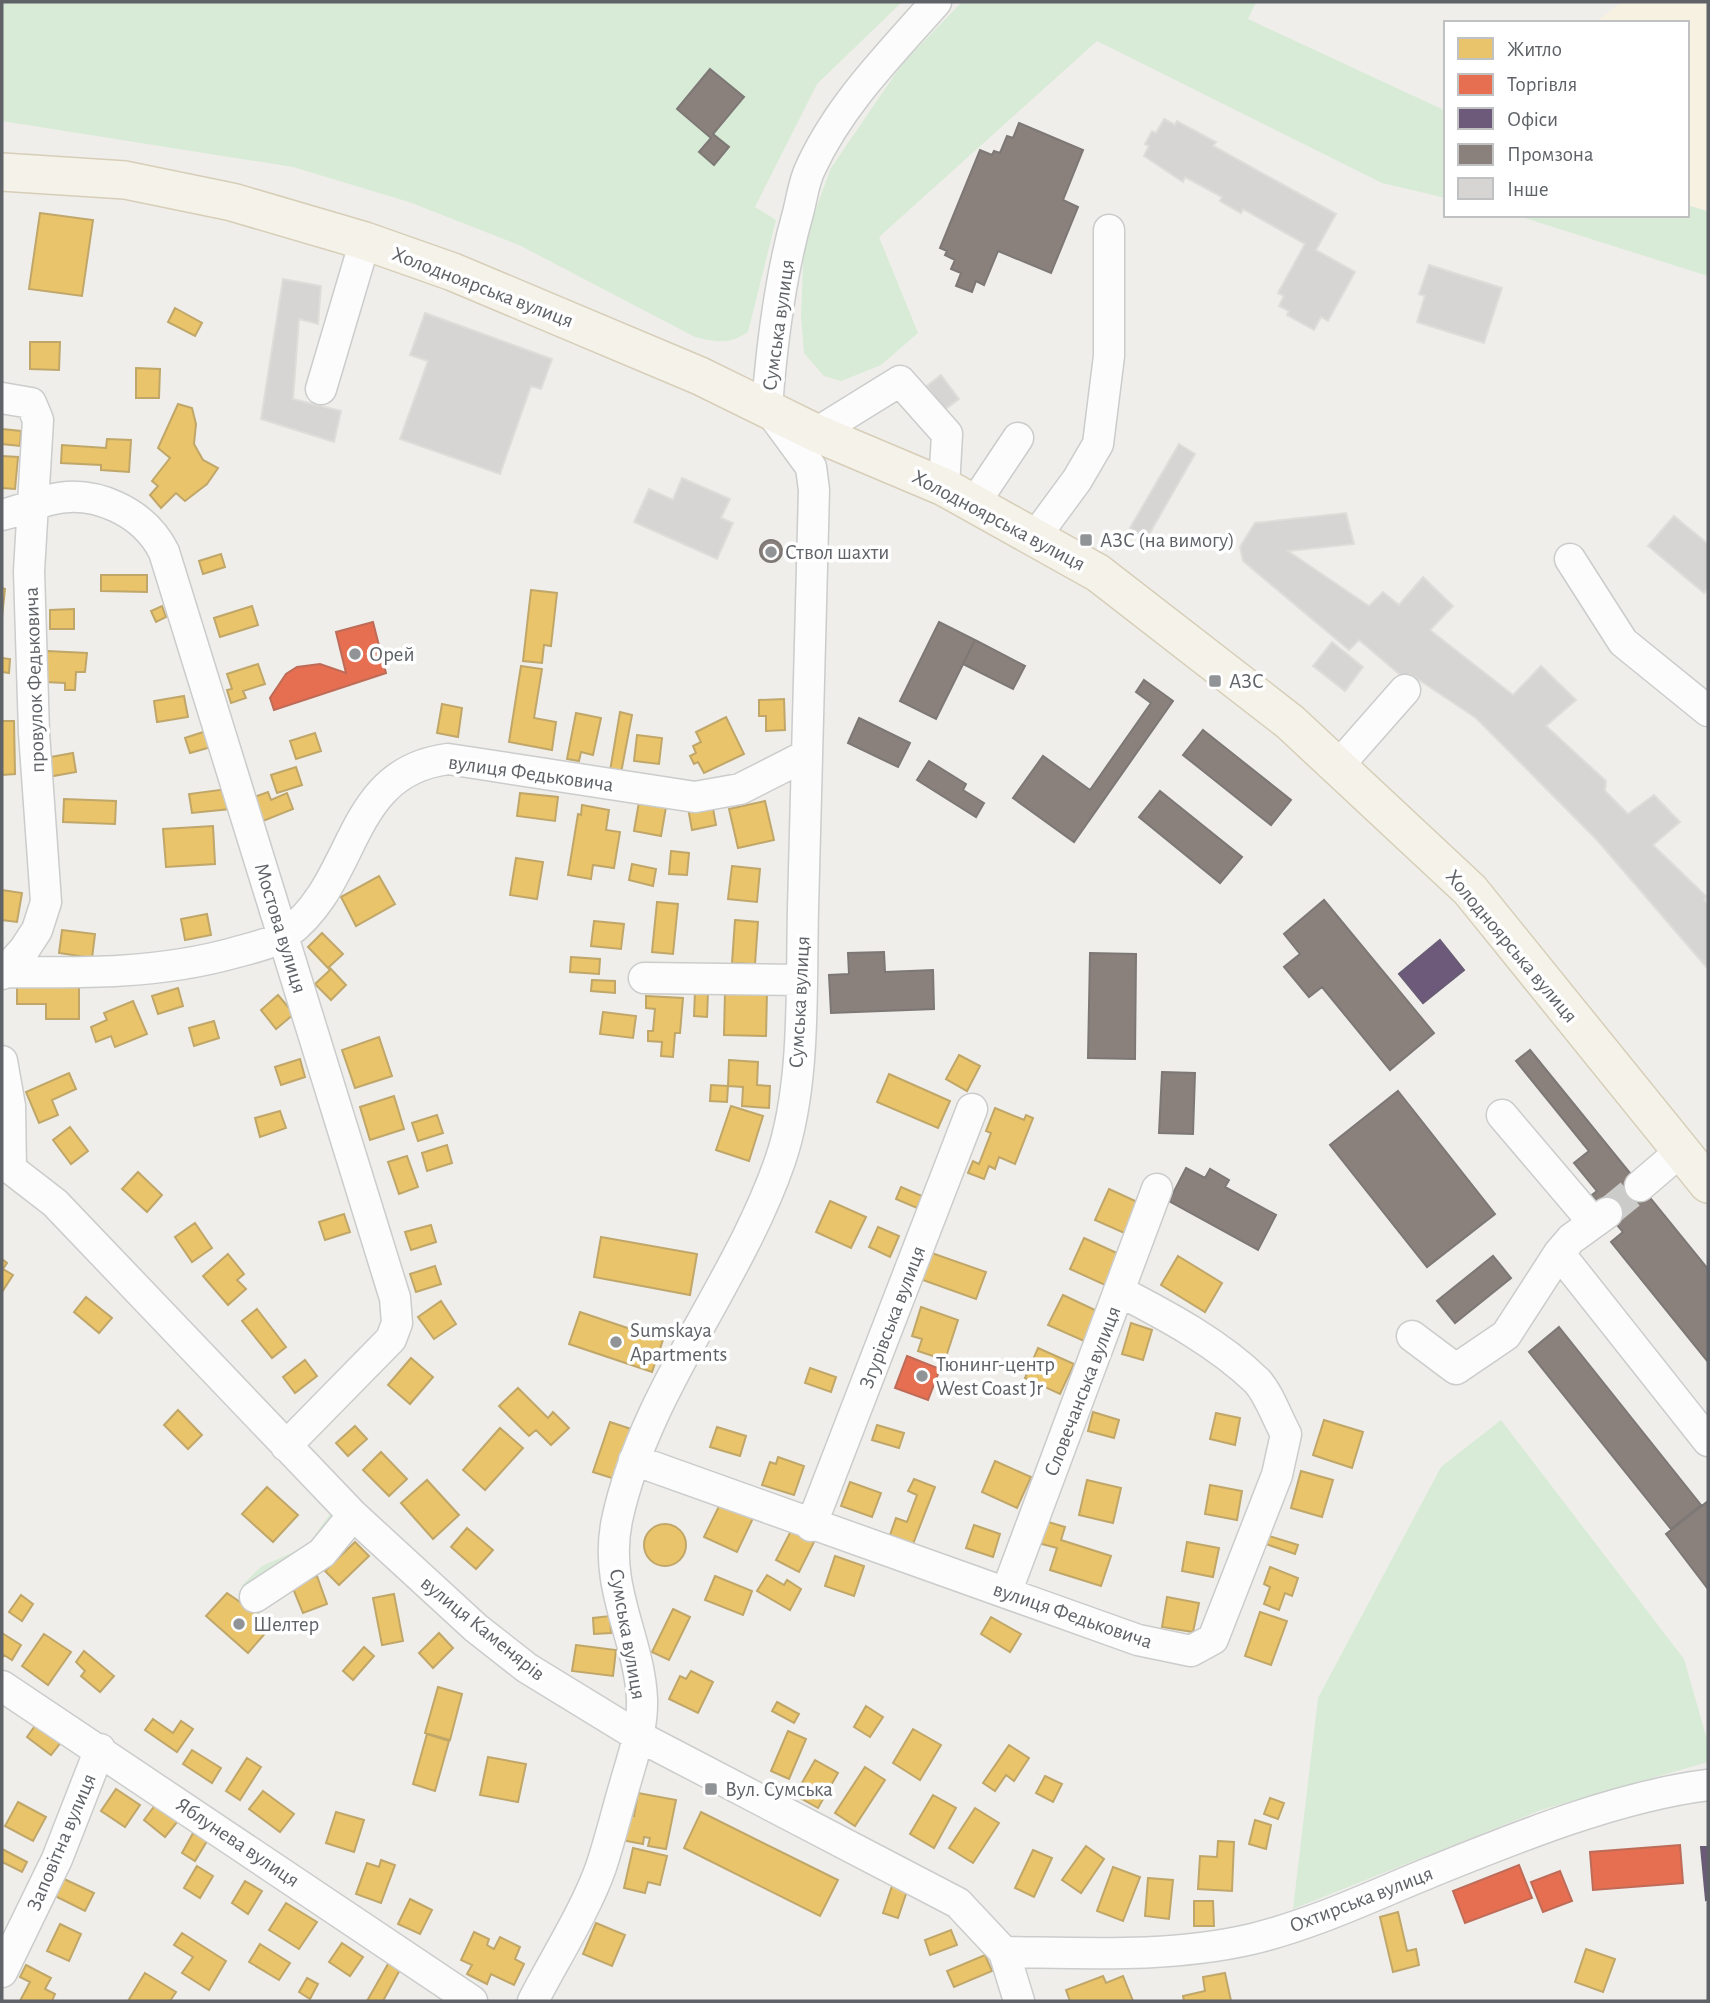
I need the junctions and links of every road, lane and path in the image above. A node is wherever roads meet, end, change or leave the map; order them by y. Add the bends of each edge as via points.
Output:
1 (936, 2) edge
2 (2, 172) edge
3 (1109, 230) dead end
4 (365, 241) junction
5 (321, 389) dead end
6 (2, 397) edge
7 (766, 407) junction
8 (816, 433) junction
9 (1018, 438) dead end
10 (959, 495) junction
11 (31, 508) junction
12 (2, 515) edge
13 (1035, 537) junction
14 (1570, 559) dead end
15 (1405, 690) dead end
16 (1708, 711) edge
17 (807, 755) junction
18 (1339, 765) junction
19 (284, 936) junction
20 (3, 973) edge
21 (644, 978) dead end
22 (801, 981) junction
23 (2, 1061) edge
24 (972, 1109) dead end
25 (1502, 1115) dead end
26 (1682, 1150) junction
27 (6, 1167) edge
28 (1708, 1184) edge
29 (1640, 1186) tunnel mouth
30 (1157, 1189) dead end
31 (1559, 1253) junction
32 (1119, 1291) junction
33 (1412, 1336) dead end
34 (1708, 1441) edge
35 (286, 1446) junction
36 (634, 1460) junction
37 (353, 1515) junction
38 (811, 1525) junction
39 (1006, 1593) junction
40 (255, 1597) dead end
41 (2, 1686) edge
42 (638, 1736) junction
43 (100, 1749) junction
44 (1708, 1785) edge
45 (1003, 1952) junction
46 (2, 1972) edge
47 (472, 2001) edge
48 (533, 2001) edge
49 (1019, 2001) edge

1 - 7 street, Сумська вулиця via 849,106 810,168 779,300
2 - 4 main road, Холодноярська вулиця via 125,180 232,202
3 - 13 street via 1109,356 1098,444
4 - 5 street
4 - 7 main road, Холодноярська вулиця via 572,321
6 - 11 street, провулок Федьковича via 31,403 36,409
7 - 8 main road, Холодноярська вулиця
7 - 17 street, Сумська вулиця via 811,467 814,490
8 - 10 main road, Холодноярська вулиця
8 - 10 street via 900,381 947,433
9 - 10 street
10 - 13 main road, Холодноярська вулиця
11 - 12 street, Мостова вулиця
11 - 19 street, Мостова вулиця via 49,500 107,504 128,511 157,538
11 - 20 street, провулок Федьковича via 34,733 46,902 37,930
13 - 18 main road, Холодноярська вулиця via 1098,573
14 - 16 street via 1623,642
15 - 18 street
17 - 19 street, вулиця Федьковича via 740,789 695,797 448,759 425,762 386,784 348,846 327,892
17 - 22 street, Сумська вулиця
18 - 26 main road, Холодноярська вулиця via 1471,890
19 - 20 street, вулиця Федьковича via 192,965 95,973
19 - 35 street, Мостова вулиця via 395,1298 397,1324 391,1339
21 - 22 street
22 - 36 street, Сумська вулиця via 792,1108 781,1158 741,1251 680,1361
23 - 27 street via 10,1106
24 - 38 street, Згурівська вулиця
25 - 31 street via 1600,1217
26 - 28 main road, Холодноярська вулиця
26 - 29 street
27 - 35 street, вулиця Каменярів via 55,1203
30 - 32 street, Словечанська вулиця
31 - 33 street via 1506,1335 1456,1369
31 - 34 street
32 - 39 street, Словечанська вулиця
32 - 39 street, вулиця Федьковича via 1197,1335 1258,1383 1286,1434 1277,1475 1213,1639 1191,1651 1138,1640
35 - 37 street, вулиця Каменярів
36 - 38 street, вулиця Федьковича
36 - 42 street, Сумська вулиця via 616,1523 614,1564 638,1670 642,1699
37 - 40 street via 322,1553
37 - 42 street, вулиця Каменярів via 476,1628 527,1668
38 - 39 street, вулиця Федьковича
41 - 43 street, Яблунева вулиця
42 - 45 street, вулиця Каменярів via 958,1903
42 - 48 street, Сумська вулиця via 600,1871
43 - 46 street, Заповітна вулиця via 57,1860
43 - 47 street, Яблунева вулиця
44 - 45 street, Охтирська вулиця via 1594,1812 1371,1899 1254,1938 1183,1951
45 - 49 street, вулиця Каменярів

